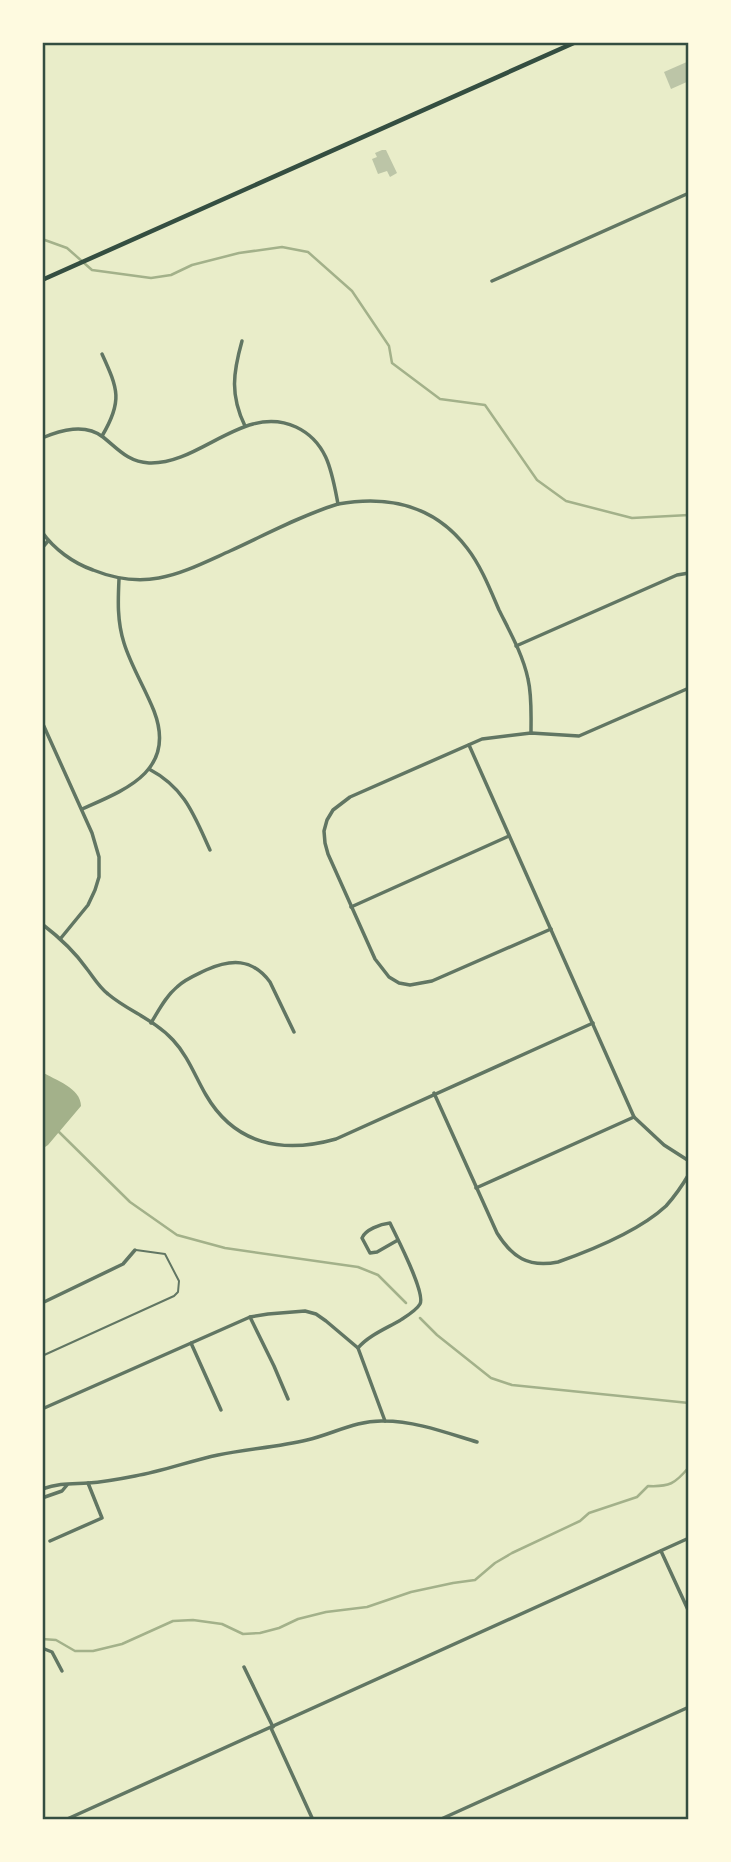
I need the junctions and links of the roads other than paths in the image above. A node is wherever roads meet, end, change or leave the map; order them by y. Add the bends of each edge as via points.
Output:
1 (576, 42) edge
2 (689, 193) edge
3 (42, 280) edge
4 (492, 281) dead end
5 (242, 341) dead end
6 (102, 354) dead end
7 (245, 426) junction
8 (102, 436) junction
9 (42, 438) edge
10 (338, 504) junction
11 (42, 532) edge
12 (48, 541) junction
13 (42, 548) edge
14 (689, 573) edge
15 (119, 579) junction
16 (516, 646) junction
17 (689, 688) edge
18 (42, 722) edge
19 (531, 733) junction
20 (468, 745) junction
21 (149, 769) junction
22 (82, 809) junction
23 (509, 836) junction
24 (210, 850) dead end
25 (351, 907) junction
26 (42, 924) edge
27 (551, 929) junction
28 (61, 939) junction
29 (152, 1023) junction
30 (593, 1023) junction
31 (294, 1032) dead end
32 (434, 1093) junction
33 (634, 1117) junction
34 (689, 1161) edge
35 (689, 1174) edge
36 (476, 1188) junction
37 (398, 1240) junction
38 (135, 1250) joint
39 (42, 1303) edge
40 (250, 1317) junction
41 (191, 1343) junction
42 (358, 1348) junction
43 (42, 1356) edge
44 (288, 1399) dead end
45 (42, 1409) edge
46 (221, 1410) dead end
47 (385, 1420) junction
48 (477, 1442) dead end
49 (88, 1483) junction
50 (67, 1485) junction
51 (42, 1489) edge
52 (42, 1498) edge
53 (689, 1538) edge
54 (50, 1541) dead end
55 (661, 1551) junction
56 (689, 1612) edge
57 (42, 1648) edge
58 (244, 1667) dead end
59 (62, 1671) dead end
60 (689, 1707) edge
61 (272, 1727) junction
62 (65, 1820) edge
63 (313, 1820) edge
64 (439, 1820) edge

1 - 3 main road
2 - 4 street
5 - 7 street via 234,385
6 - 8 street via 117,391 115,411
7 - 8 street via 174,459 154,463 135,461
7 - 10 street via 280,422 311,436 328,460
8 - 9 street via 76,429
10 - 15 street via 177,575
10 - 16 street via 381,500 406,505 451,531 482,572
11 - 12 street
12 - 13 street
12 - 15 street via 81,566
14 - 16 street
15 - 21 street via 118,614 124,645 159,726 157,752
16 - 19 street via 528,678
17 - 19 street via 579,736
18 - 22 street
19 - 20 street
20 - 23 street
20 - 25 street via 350,797 333,810 324,831 325,843
21 - 22 street via 133,785
21 - 24 street via 182,794
22 - 28 street via 96,843 99,877 88,905
23 - 25 street
23 - 27 street
25 - 27 street via 380,968 399,983 410,985 432,981
26 - 28 street
27 - 30 street
28 - 29 street via 106,993
29 - 31 street via 184,981 232,962 253,967 265,976
29 - 32 street via 188,1059 224,1119 247,1136 265,1142 301,1147 335,1139
30 - 32 street
30 - 33 street
32 - 36 street
33 - 34 street
33 - 36 street
35 - 36 street via 665,1206 637,1227 570,1258 545,1264 531,1263 506,1247
37 - 37 street via 390,1223 362,1238 370,1253
37 - 42 street via 421,1291 420,1303
38 - 39 street via 123,1264
38 - 43 lane via 165,1254 179,1281 178,1292
40 - 41 street
40 - 42 street via 289,1311 316,1314
40 - 44 street
41 - 45 street
41 - 46 street
42 - 47 street
47 - 48 street
47 - 49 street via 282,1446
49 - 50 street
49 - 54 street via 102,1517
50 - 51 street
50 - 52 street
53 - 55 street
55 - 56 street
55 - 61 street
57 - 59 street via 52,1651
58 - 61 street
60 - 64 street
61 - 62 street
61 - 63 street

